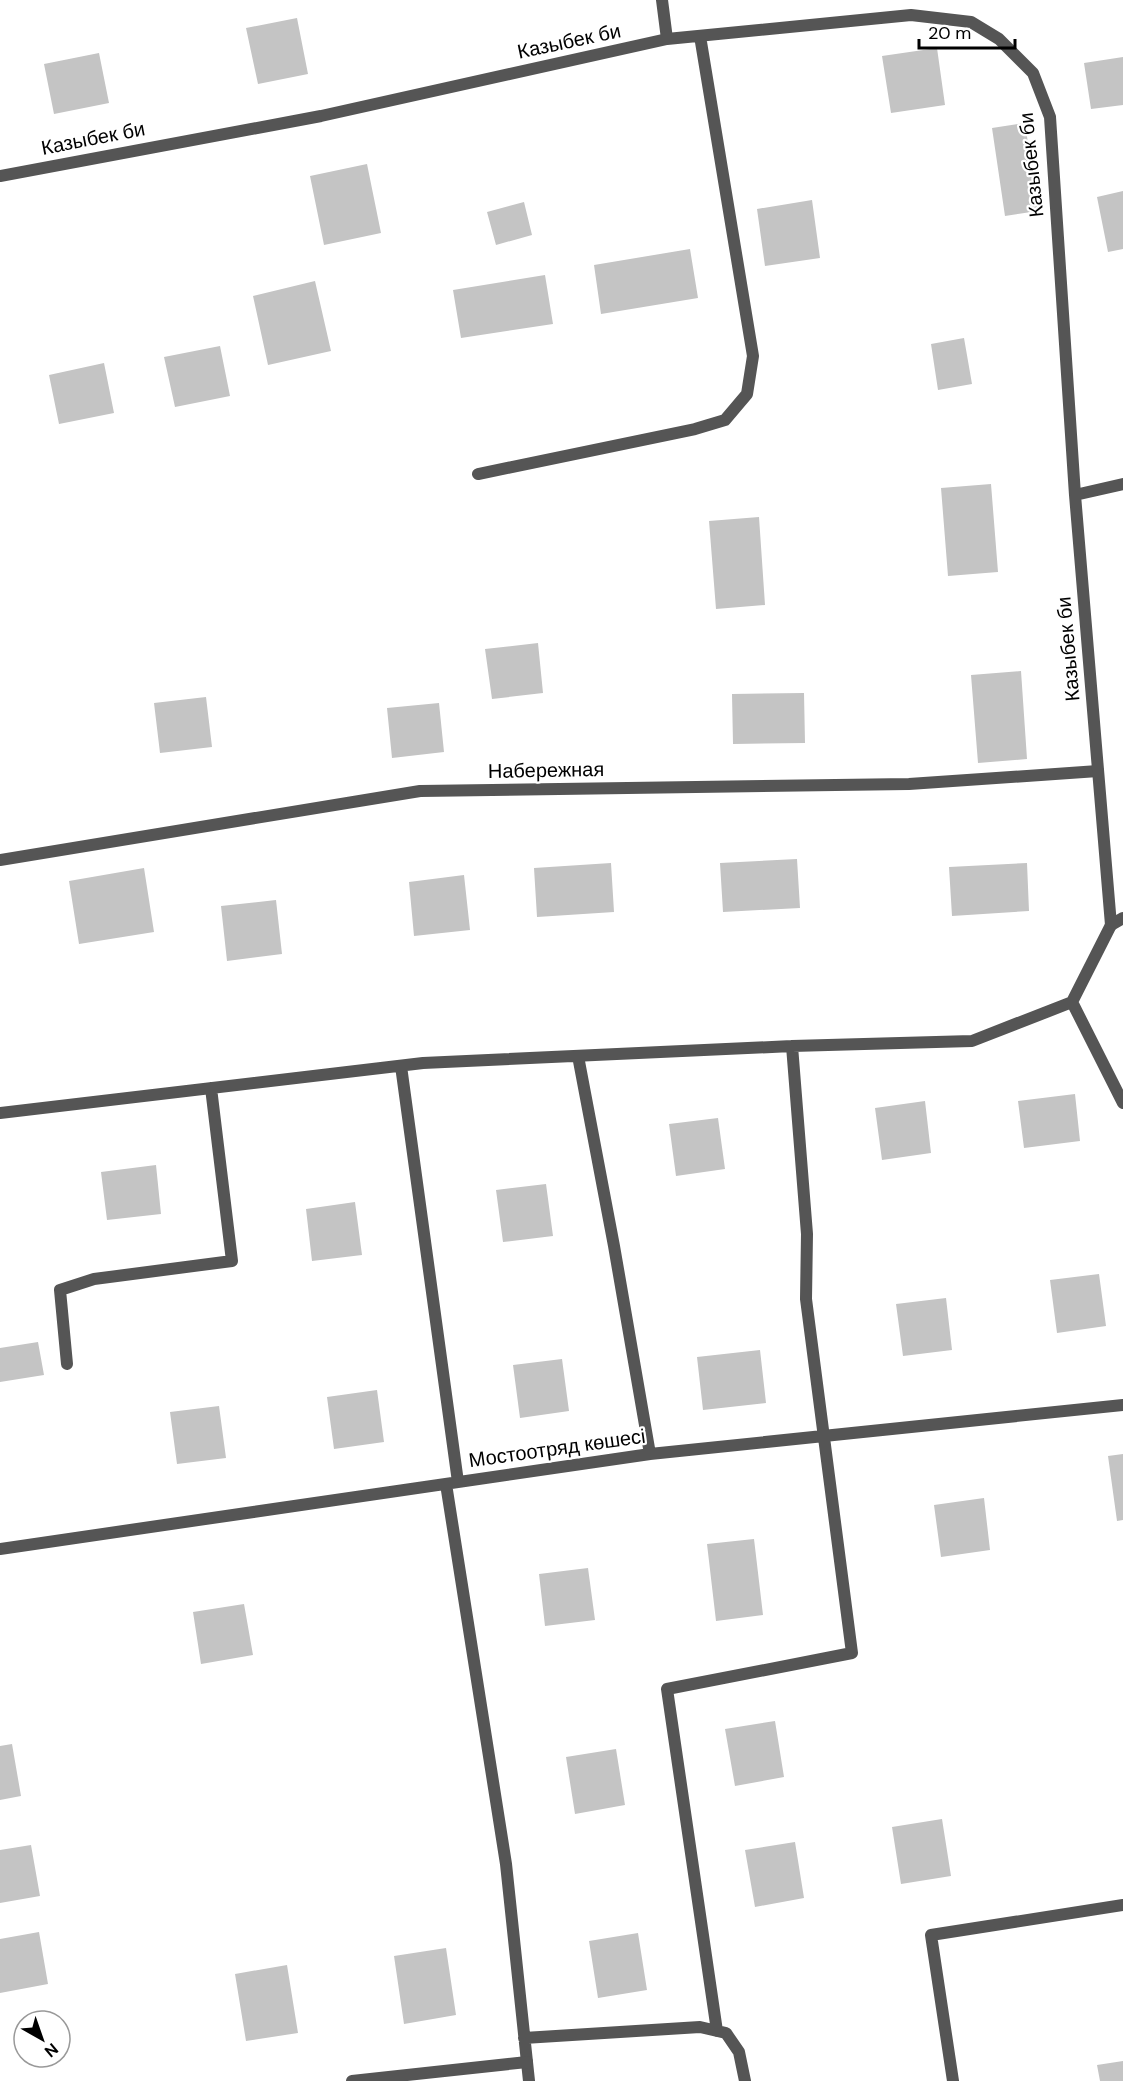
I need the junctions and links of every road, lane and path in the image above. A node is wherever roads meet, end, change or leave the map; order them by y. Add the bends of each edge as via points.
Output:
1 (662, 0) edge
2 (700, 36) junction
3 (667, 39) junction
4 (0, 176) edge
5 (478, 474) dead end
6 (1123, 484) edge
7 (1075, 495) junction
8 (1098, 771) junction
9 (0, 860) edge
10 (1123, 918) edge
11 (1111, 925) junction
12 (1072, 1002) junction
13 (792, 1046) junction
14 (578, 1056) junction
15 (401, 1066) junction
16 (211, 1088) junction
17 (1123, 1103) edge
18 (0, 1113) edge
19 (67, 1364) dead end
20 (1123, 1405) edge
21 (825, 1436) junction
22 (650, 1454) junction
23 (452, 1483) junction
24 (0, 1549) edge
25 (1123, 1905) edge
26 (717, 2031) junction
27 (524, 2038) junction
28 (527, 2062) junction
29 (352, 2081) edge
30 (529, 2081) edge
31 (744, 2081) edge
32 (953, 2081) edge

1 - 3 street
2 - 3 street, Казыбек би
2 - 5 street via 753,356 747,394 725,420 695,429
2 - 7 street, Казыбек би via 911,15 971,22 999,39 1033,73 1050,117
3 - 4 street, Казыбек би via 321,116
6 - 7 street
7 - 8 street, Казыбек би
8 - 9 street, Набережная via 909,784 420,791
8 - 11 street, Казыбек би
10 - 11 street
11 - 12 street
12 - 13 street via 972,1041
12 - 17 street
13 - 14 street
13 - 21 street via 807,1234 806,1299
14 - 15 street
14 - 22 street
15 - 16 street
15 - 23 street
16 - 18 street
16 - 19 street via 232,1261 94,1279 60,1290
20 - 21 street, Мостоотряд көшесі
21 - 22 street, Мостоотряд көшесі
21 - 26 street via 852,1653 668,1689
22 - 23 street, Мостоотряд көшесі
23 - 24 street, Мостоотряд көшесі
23 - 27 street via 506,1864
25 - 32 street via 931,1935
26 - 27 street via 700,2027
26 - 31 street via 726,2033 739,2052
27 - 28 street
28 - 29 street
28 - 30 street

